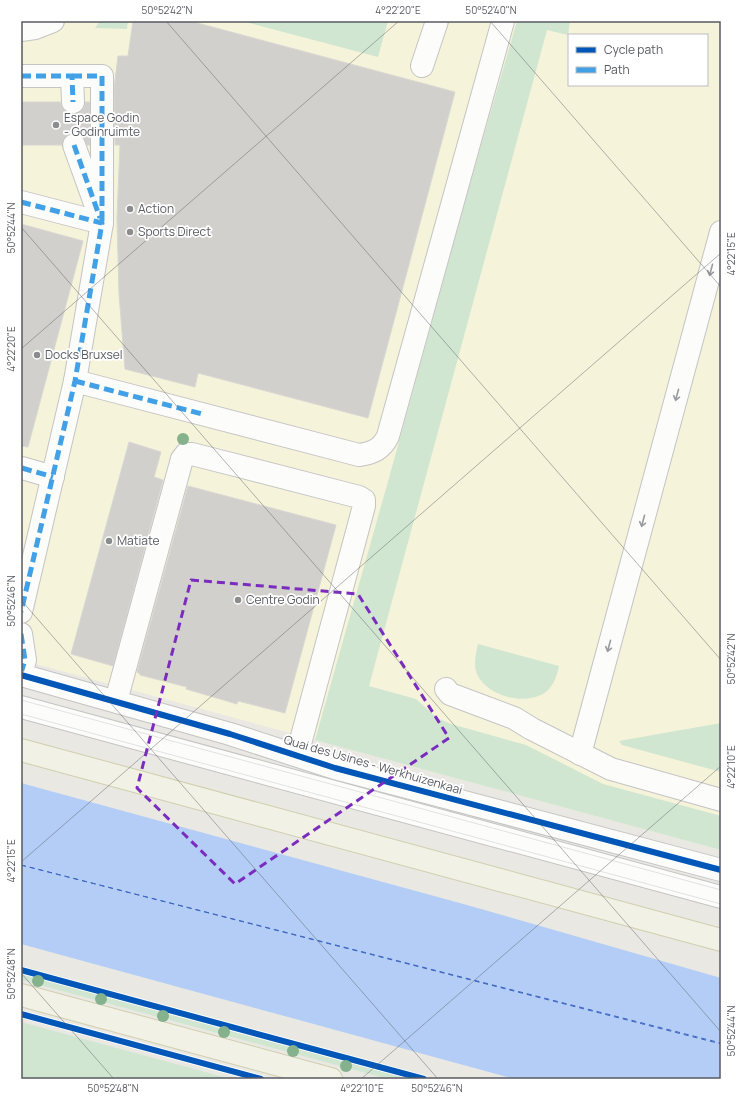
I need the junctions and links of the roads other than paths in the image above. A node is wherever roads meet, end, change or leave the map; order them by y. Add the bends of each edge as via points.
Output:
1 (53, 21) edge
2 (437, 21) edge
3 (502, 21) edge
4 (21, 30) edge
5 (422, 66) dead end
6 (21, 76) edge
7 (72, 76) junction
8 (73, 102) dead end
9 (74, 145) dead end
10 (21, 202) edge
11 (102, 223) junction
12 (721, 232) edge
13 (76, 381) junction
14 (22, 468) dead end
15 (53, 477) junction
16 (21, 612) edge
17 (21, 634) edge
18 (21, 674) edge
19 (446, 689) dead end
20 (116, 702) junction
21 (21, 707) edge
22 (21, 750) edge
23 (580, 754) junction
24 (297, 755) junction
25 (721, 800) edge
26 (721, 870) edge
27 (721, 897) edge
28 (721, 940) edge
29 (21, 995) edge
30 (331, 1079) edge

1 - 4 street
2 - 5 street
3 - 13 street via 390,428 384,443 378,449 369,454 359,455
6 - 7 street
7 - 8 street
7 - 11 street via 102,76
9 - 11 street
10 - 11 street
11 - 13 street
12 -> 23 street
13 - 15 street
14 - 15 street
15 - 16 street
17 - 18 street via 25,660
18 - 20 street, Quai des Usines - Werkhuizenkaai
19 - 23 street via 450,694 514,718
20 - 24 street, Quai des Usines - Werkhuizenkaai
20 - 24 street via 182,459 186,454 359,497 364,500 364,506
21 - 27 street
22 - 28 main road
23 - 25 street via 611,769
24 - 26 street, Quai des Usines - Werkhuizenkaai via 335,768
29 - 30 main road

